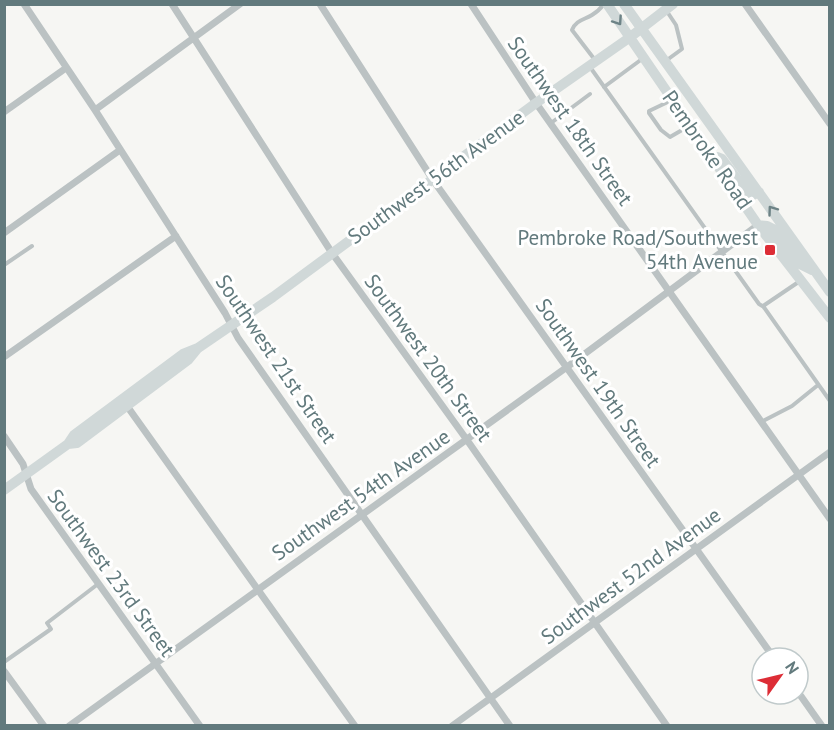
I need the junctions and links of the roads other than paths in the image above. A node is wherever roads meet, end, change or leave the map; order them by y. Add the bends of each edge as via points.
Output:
1 (24, 4) edge
2 (172, 4) edge
3 (240, 4) edge
4 (320, 4) edge
5 (471, 4) edge
6 (606, 4) edge
7 (624, 4) edge
8 (745, 4) edge
9 (669, 7) edge
10 (640, 29) junction
11 (629, 38) junction
12 (194, 39) junction
13 (643, 58) junction
14 (664, 63) junction
15 (592, 64) junction
16 (66, 68) junction
17 (604, 87) junction
18 (590, 94) dead end
19 (672, 100) junction
20 (536, 103) junction
21 (95, 110) junction
22 (4, 112) edge
23 (551, 124) junction
24 (830, 124) edge
25 (690, 126) junction
26 (120, 150) junction
27 (709, 153) junction
28 (433, 180) junction
29 (759, 192) junction
30 (758, 225) junction
31 (4, 233) edge
32 (176, 236) junction
33 (32, 246) dead end
34 (722, 252) junction
35 (332, 253) junction
36 (4, 265) edge
37 (815, 271) junction
38 (800, 280) junction
39 (668, 291) junction
40 (830, 292) edge
41 (764, 307) junction
42 (830, 318) edge
43 (230, 325) junction
44 (198, 348) junction
45 (4, 357) edge
46 (567, 367) junction
47 (818, 385) junction
48 (830, 401) edge
49 (127, 406) junction
50 (761, 422) junction
51 (4, 436) edge
52 (467, 440) junction
53 (68, 444) junction
54 (830, 452) edge
55 (798, 475) junction
56 (25, 476) junction
57 (4, 490) edge
58 (362, 514) junction
59 (830, 519) edge
60 (696, 549) junction
61 (99, 584) junction
62 (258, 588) junction
63 (594, 624) junction
64 (765, 646) edge
65 (4, 662) edge
66 (155, 663) junction
67 (4, 671) edge
68 (490, 698) junction
69 (808, 706) edge
70 (44, 726) edge
71 (69, 726) edge
72 (200, 726) edge
73 (355, 726) edge
74 (452, 726) edge
75 (510, 726) edge
76 (667, 726) edge
77 (822, 726) edge

1 - 16 street, Southwest 21st Street
2 - 12 street, Southwest 20th Street
3 - 12 street
4 - 28 street, Southwest 19th Street
5 - 20 street, Southwest 18th Street
6 -> 11 street, Pembroke Road
6 - 15 lane via 572,30
7 - 10 street, Pembroke Road
8 - 24 street
9 - 10 street, Southwest 56th Avenue
9 - 14 lane via 681,49
10 - 11 street, Southwest 56th Avenue
10 - 14 street, Pembroke Road
11 - 13 street, Pembroke Road
11 - 15 street, Southwest 56th Avenue
12 - 21 street
12 - 35 street, Southwest 20th Street
13 - 17 lane
13 - 19 street, Pembroke Road
14 - 29 street, Pembroke Road
15 - 17 lane
15 - 20 street, Southwest 56th Avenue
16 - 21 street, Southwest 21st Street
16 - 22 street
17 - 34 lane
18 - 23 lane
19 - 25 street, Pembroke Road
19 - 25 lane via 649,113 670,137
20 - 23 street, Southwest 18th Street
20 - 28 street, Southwest 56th Avenue
21 - 26 street, Southwest 21st Street
23 - 39 street, Southwest 18th Street
25 - 27 street, Pembroke Road
26 - 31 street
26 - 32 street, Southwest 21st Street
27 - 29 street via 722,159 748,194
27 - 30 street, Pembroke Road
28 - 35 street, Southwest 56th Avenue
28 - 46 street, Southwest 19th Street
37 -> 29 street, Pembroke Road
30 - 34 street, Southwest 54th Avenue
30 - 37 street via 773,229 800,264
30 - 38 street, Pembroke Road
32 - 43 street, Southwest 21st Street
32 - 45 street
33 - 36 lane
34 - 39 street, Southwest 54th Avenue
34 - 41 lane
35 - 43 street, Southwest 56th Avenue
35 - 52 street, Southwest 20th Street
37 - 40 street, Pembroke Road
38 - 41 lane
38 - 42 street, Pembroke Road
39 - 46 street, Southwest 54th Avenue
39 - 50 street, Southwest 18th Street
41 - 47 lane
43 - 44 street, Southwest 56th Avenue
43 - 58 street, Southwest 21st Street
44 - 49 street, Southwest 56th Avenue
44 - 53 street, Southwest 56th Avenue via 183,354 74,435
46 - 52 street, Southwest 54th Avenue
46 - 60 street, Southwest 19th Street
47 - 48 lane
47 - 50 lane via 792,406
49 - 53 street, Southwest 56th Avenue via 77,443
49 - 62 street
50 - 55 street, Southwest 18th Street
51 - 56 street, Southwest 23rd Street via 23,464
52 - 58 street, Southwest 54th Avenue
52 - 63 street, Southwest 20th Street
53 - 56 street, Southwest 56th Avenue
54 - 55 street, Southwest 52nd Avenue
55 - 59 street, Southwest 18th Street
55 - 60 street, Southwest 52nd Avenue
56 - 57 street, Southwest 56th Avenue
56 - 61 street, Southwest 23rd Street
58 - 62 street, Southwest 54th Avenue
58 - 68 street, Southwest 21st Street
60 - 63 street, Southwest 52nd Avenue
60 - 64 street, Southwest 19th Street
61 - 65 lane via 47,623 51,629
61 - 66 street, Southwest 23rd Street
62 - 66 street, Southwest 54th Avenue
62 - 73 street
63 - 68 street, Southwest 52nd Avenue
63 - 76 street, Southwest 20th Street
66 - 71 street, Southwest 54th Avenue
66 - 72 street, Southwest 23rd Street
67 - 70 street
68 - 74 street, Southwest 52nd Avenue
68 - 75 street, Southwest 21st Street
69 - 77 street

